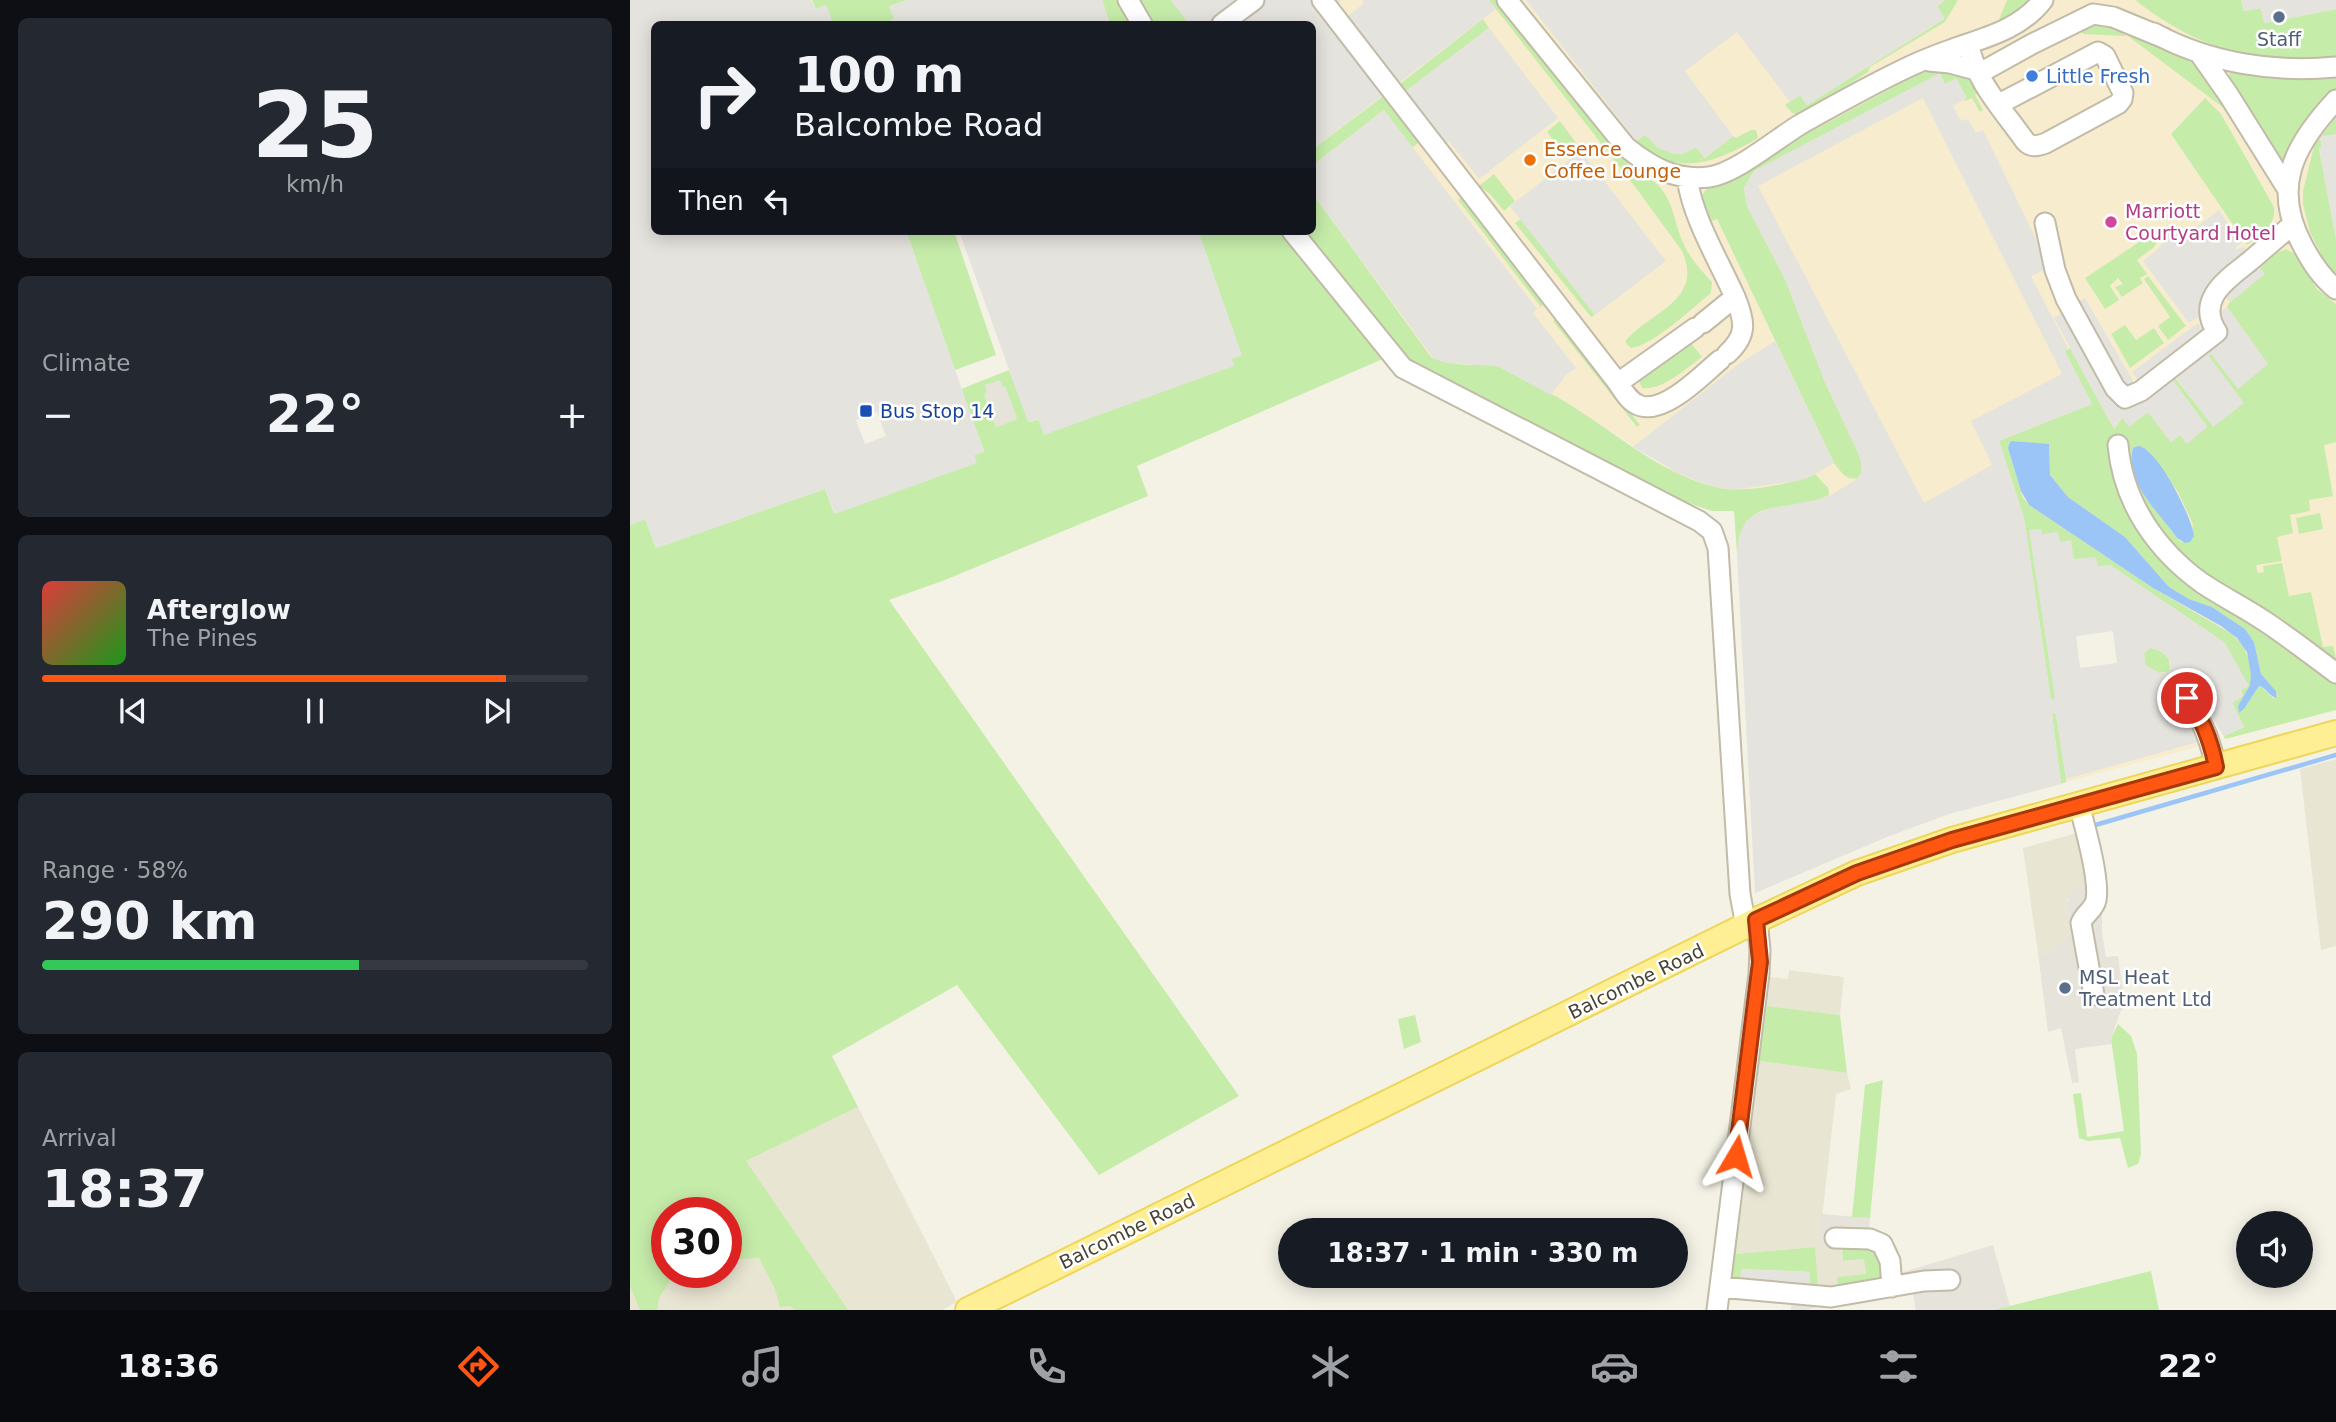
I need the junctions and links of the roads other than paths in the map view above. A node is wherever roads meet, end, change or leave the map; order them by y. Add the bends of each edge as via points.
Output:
1 (1128, 0) edge
2 (1254, 0) edge
3 (1322, 0) edge
4 (1507, 0) edge
5 (2043, 0) edge
6 (2106, 0) edge
7 (1140, 21) edge
8 (1226, 21) edge
9 (2164, 38) junction
10 (1969, 44) junction
11 (2200, 54) junction
12 (1924, 61) junction
13 (2336, 67) edge
14 (1976, 70) junction
15 (2000, 94) junction
16 (2336, 100) edge
17 (1687, 178) junction
18 (2288, 191) junction
19 (2045, 223) dead end
20 (2292, 225) junction
21 (1295, 235) edge
22 (2336, 289) edge
23 (1735, 297) junction
24 (1618, 383) junction
25 (2118, 445) dead end
26 (2332, 664) edge
27 (2182, 691) dead end
28 (2336, 733) edge
29 (2216, 767) junction
30 (2079, 805) junction
31 (1751, 923) junction
32 (2094, 995) dead end
33 (1835, 1238) dead end
34 (1950, 1280) dead end
35 (1720, 1287) junction
36 (1892, 1287) junction
37 (968, 1310) edge
38 (1717, 1310) edge

1 - 7 street
2 - 8 street
3 - 24 street
4 - 17 street via 1626,147 1653,167
5 - 10 street via 2002,32
6 - 9 street
9 - 11 street
9 - 14 street via 2109,15 2093,14 1991,68
10 - 12 street
10 - 14 street
11 - 13 street via 2291,69
11 - 18 street
12 - 14 street
12 - 17 street via 1801,124 1728,171
14 - 15 street
15 - 15 street via 2098,52 2105,56 2123,93 2118,103 2038,146 2026,143
16 - 18 street via 2305,137
17 - 23 street via 1696,212
18 - 20 street
19 - 20 street via 2054,270 2068,303 2125,398 2217,332 2210,315 2221,284
20 - 22 street via 2313,263
21 - 31 street via 1403,368 1712,531 1718,548 1740,894
23 - 24 street
23 - 24 street via 1742,319 1738,343 1675,397 1646,407 1636,404
25 - 26 street via 2132,501 2166,552 2203,583
27 - 29 street via 2204,726
28 - 29 main road, Balcombe Road
29 - 30 main road, Balcombe Road
30 - 31 main road, Balcombe Road via 1952,840 1857,873
30 - 32 street via 2096,892 2094,906 2081,925
31 - 35 street via 1760,950 1759,974
31 - 37 main road, Balcombe Road
33 - 36 street via 1882,1244 1890,1261
34 - 36 street
35 - 36 street via 1831,1297
35 - 38 street

